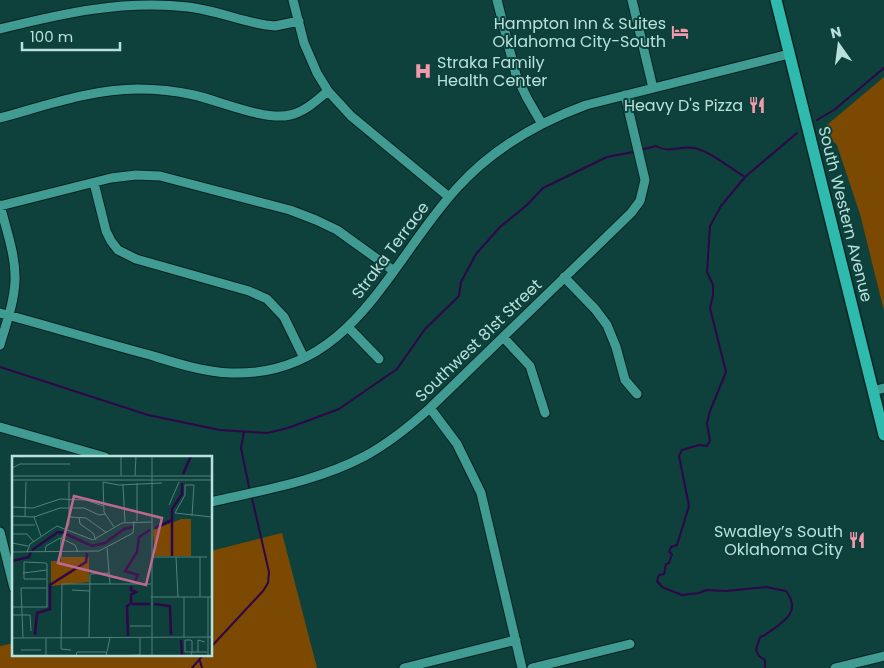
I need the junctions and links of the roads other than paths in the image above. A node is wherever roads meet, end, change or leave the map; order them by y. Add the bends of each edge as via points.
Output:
1 (293, 0) edge
2 (497, 0) edge
3 (632, 0) edge
4 (776, 0) edge
5 (298, 21) junction
6 (0, 29) edge
7 (789, 54) junction
8 (653, 88) junction
9 (328, 91) junction
10 (625, 95) junction
11 (0, 118) edge
12 (542, 124) junction
13 (94, 183) junction
14 (449, 197) junction
15 (0, 205) edge
16 (394, 271) junction
17 (564, 277) junction
18 (4, 314) edge
19 (348, 328) junction
20 (503, 337) junction
21 (0, 345) edge
22 (304, 358) junction
23 (379, 359) dead end
24 (878, 389) edge
25 (636, 394) dead end
26 (430, 408) junction
27 (545, 413) dead end
28 (0, 427) edge
29 (884, 435) edge
30 (102, 456) edge
31 (212, 502) edge
32 (0, 532) edge
33 (6, 553) edge
34 (12, 579) edge
35 (516, 640) junction
36 (630, 644) dead end
37 (884, 656) edge
38 (404, 668) edge
39 (522, 668) edge
40 (532, 668) edge
41 (835, 668) edge

1 - 5 street
2 - 12 street via 516,75
3 - 8 street
4 - 7 main road, South Western Avenue
5 - 6 street via 275,26 190,7 136,3 82,9
5 - 9 street via 304,44
7 - 8 street, Straka Terrace
7 - 24 main road, South Western Avenue
8 - 10 street, Straka Terrace
9 - 11 street via 301,111 284,116 268,115 194,95 136,89 95,94
9 - 14 street via 351,116
10 - 12 street, Straka Terrace via 586,105
10 - 17 street, Southwest 81st Street via 644,172 642,197 631,213
12 - 14 street, Straka Terrace via 495,153
13 - 15 street
13 - 16 street via 124,176 160,176 297,212 337,230
13 - 22 street via 106,231 118,250 136,259 267,299 284,317
14 - 16 street, Straka Terrace
15 - 18 street via 15,270 14,297
16 - 19 street, Straka Terrace
17 - 20 street, Southwest 81st Street
17 - 25 street via 607,325 626,380
18 - 21 street
18 - 22 street, Straka Terrace via 214,372 267,371
19 - 22 street, Straka Terrace
19 - 23 street
20 - 26 street, Southwest 81st Street
20 - 27 street via 530,366
24 - 29 main road, South Western Avenue
26 - 31 street, Southwest 81st Street via 383,445 341,467
26 - 35 street via 457,444 482,493
28 - 30 street
32 - 33 street
33 - 34 street
35 - 38 street
35 - 39 street
36 - 40 street
37 - 41 street

